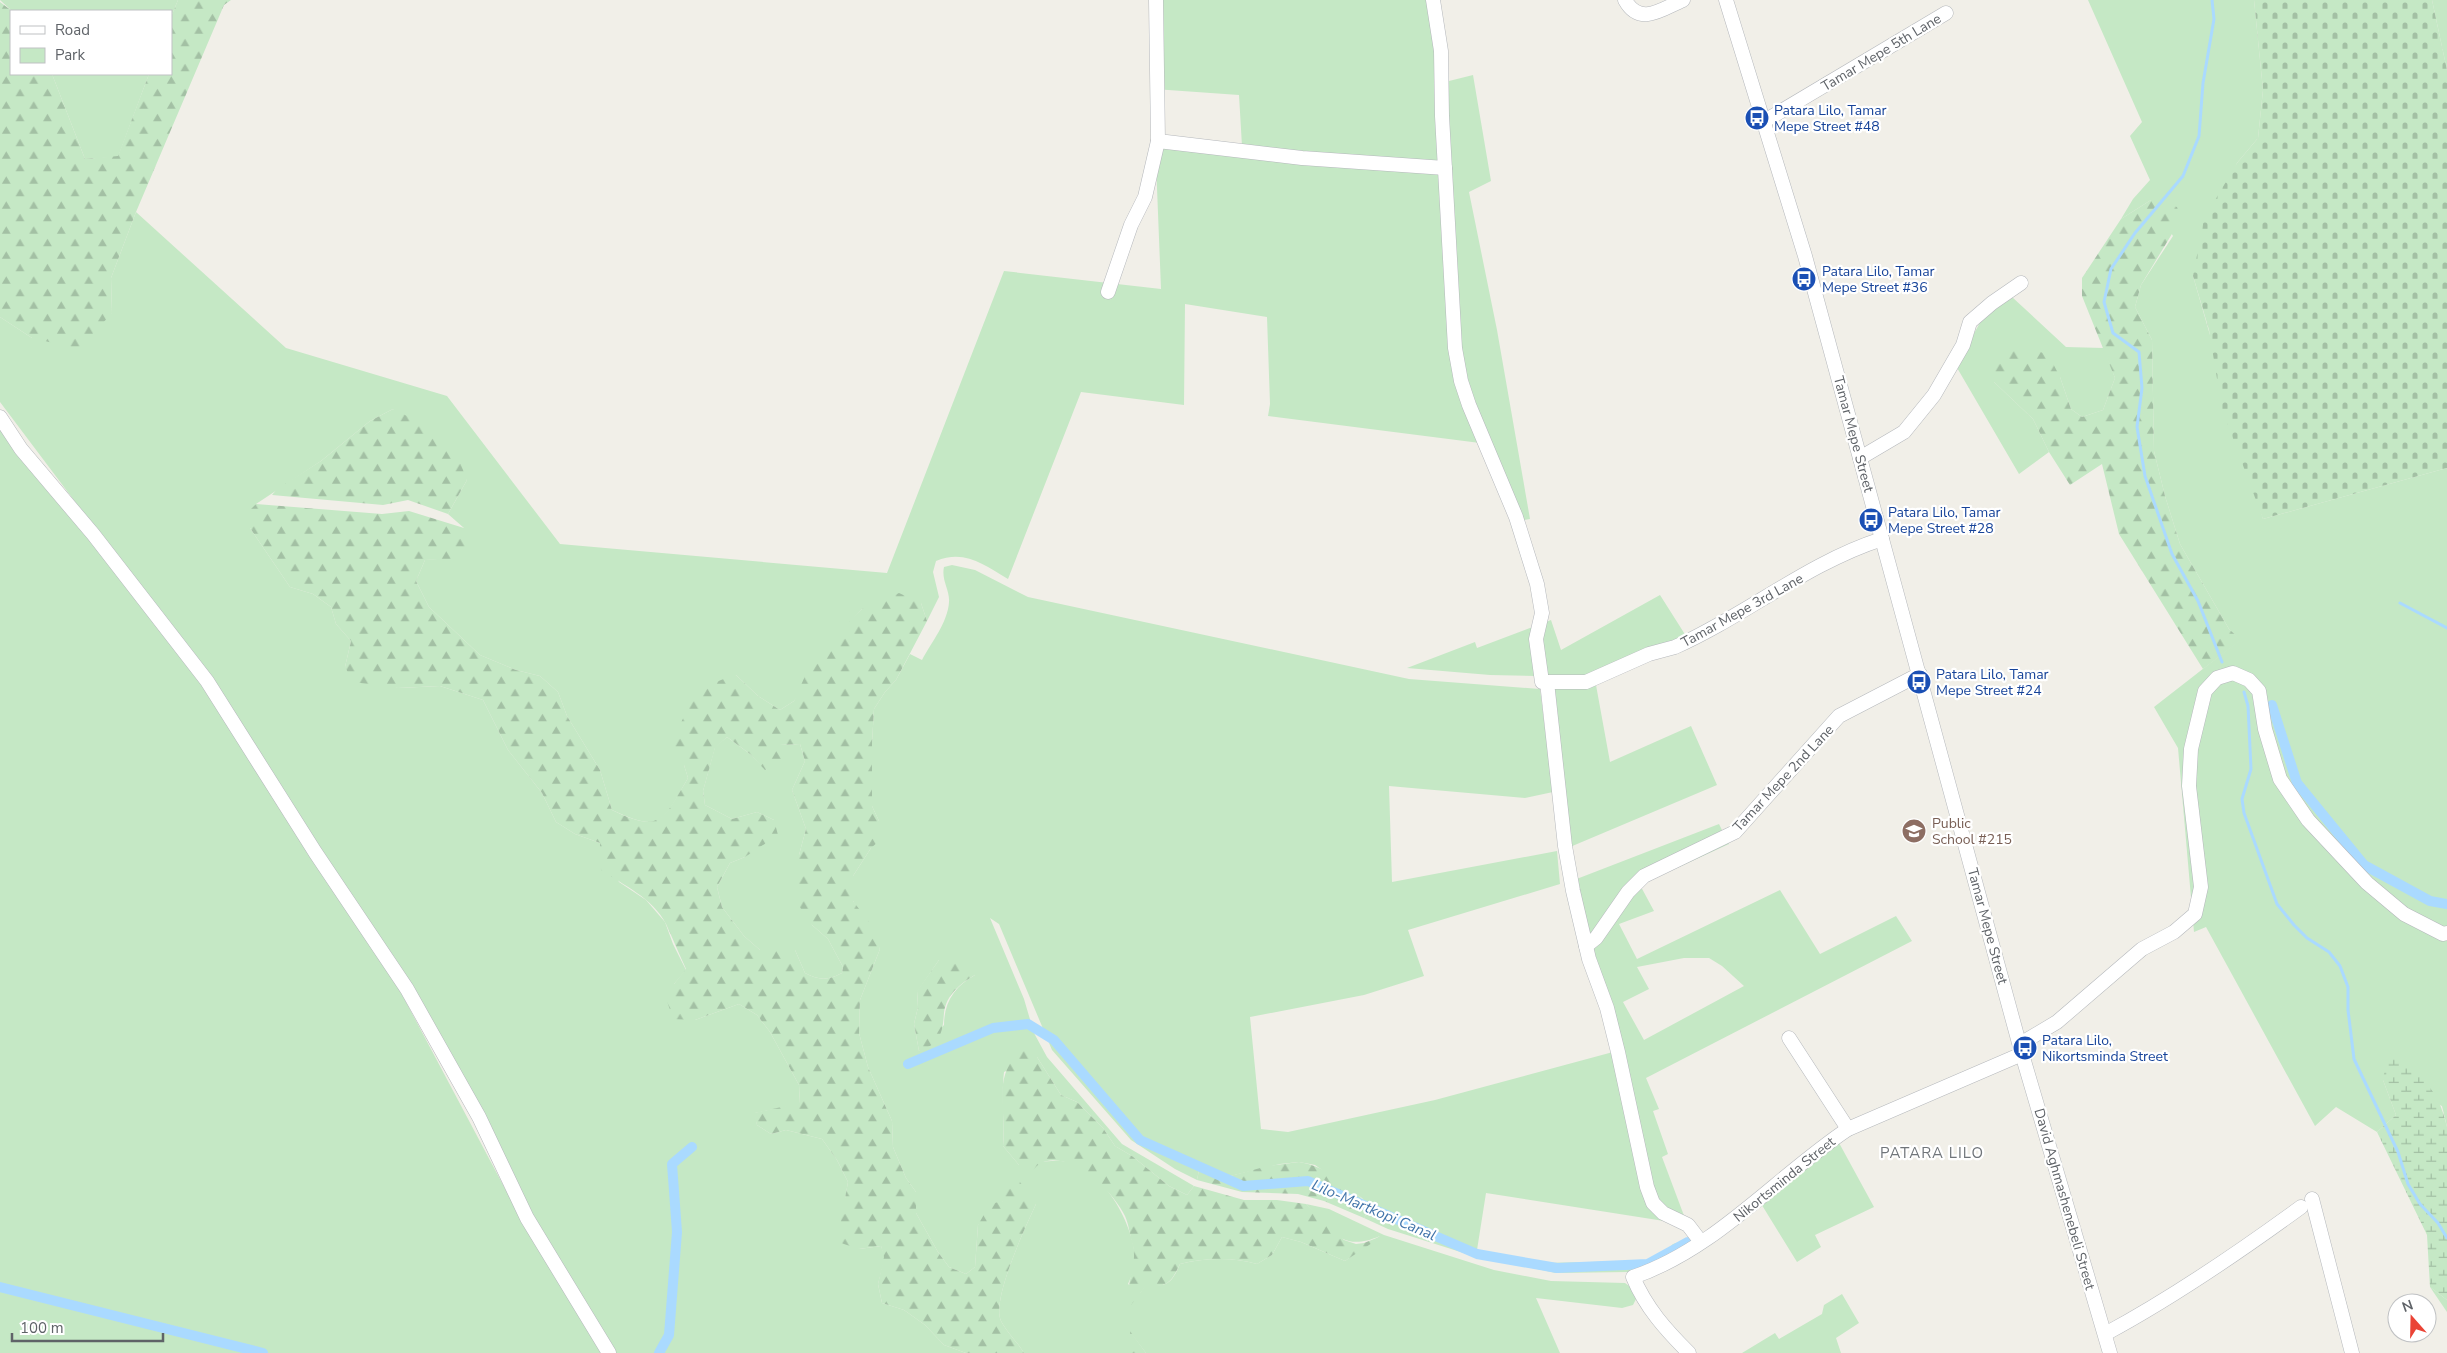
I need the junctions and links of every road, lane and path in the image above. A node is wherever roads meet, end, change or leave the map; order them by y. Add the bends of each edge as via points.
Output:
1 (1156, 0) edge
2 (1433, 0) edge
3 (1625, 0) edge
4 (1683, 0) edge
5 (1726, 0) edge
6 (1946, 13) dead end
7 (1764, 122) junction
8 (1158, 141) junction
9 (1445, 168) junction
10 (2021, 283) dead end
11 (1108, 292) dead end
12 (0, 417) edge
13 (1860, 458) junction
14 (1882, 539) junction
15 (1920, 674) junction
16 (1545, 682) junction
17 (2447, 933) edge
18 (1586, 946) junction
19 (1789, 1038) dead end
20 (2021, 1049) junction
21 (1848, 1129) junction
22 (1701, 1242) junction
23 (2105, 1334) junction
24 (609, 1353) edge
25 (1689, 1353) edge
26 (2110, 1353) edge
27 (2352, 1353) edge

1 - 8 street
2 - 9 street via 1441,51
3 - 4 street via 1634,12 1647,15
5 - 7 street, Tamar Mepe Street
6 - 7 street, Tamar Mepe 5th Lane
7 - 13 street, Tamar Mepe Street via 1805,256
8 - 9 street via 1302,158
8 - 11 street via 1145,197 1128,232
9 - 16 street via 1455,348 1461,381 1516,516 1537,584 1542,613 1536,639
10 - 13 street via 1970,322 1963,345 1934,395 1904,432
12 - 24 street via 21,449 93,534 207,681 315,852 407,989 479,1117 527,1218
13 - 14 street, Tamar Mepe Street
14 - 15 street, Tamar Mepe Street
14 - 16 street, Tamar Mepe 3rd Lane via 1864,544 1819,567 1674,647 1649,654 1586,682
15 - 18 street, Tamar Mepe 2nd Lane via 1840,716 1735,832 1644,876 1628,892 1596,938
15 - 20 street, Tamar Mepe Street
16 - 18 street via 1565,846
17 - 20 street, Nikortsminda Street via 2443,934 2404,914 2367,883 2308,820 2280,779 2265,729 2259,691 2249,680 2233,673 2217,678 2205,691 2191,749 2189,786 2201,886 2195,914 2174,932 2142,949
18 - 22 street via 1618,1052 1653,1203 1663,1213 1688,1226
19 - 21 street
20 - 21 street, Nikortsminda Street
20 - 23 street, David Aghmashenebeli Street
21 - 22 street, Nikortsminda Street
22 - 25 street, Nikortsminda Street via 1660,1269 1633,1278 1660,1324
23 - 26 street, David Aghmashenebeli Street
23 - 27 street via 2140,1316 2227,1261 2307,1203

